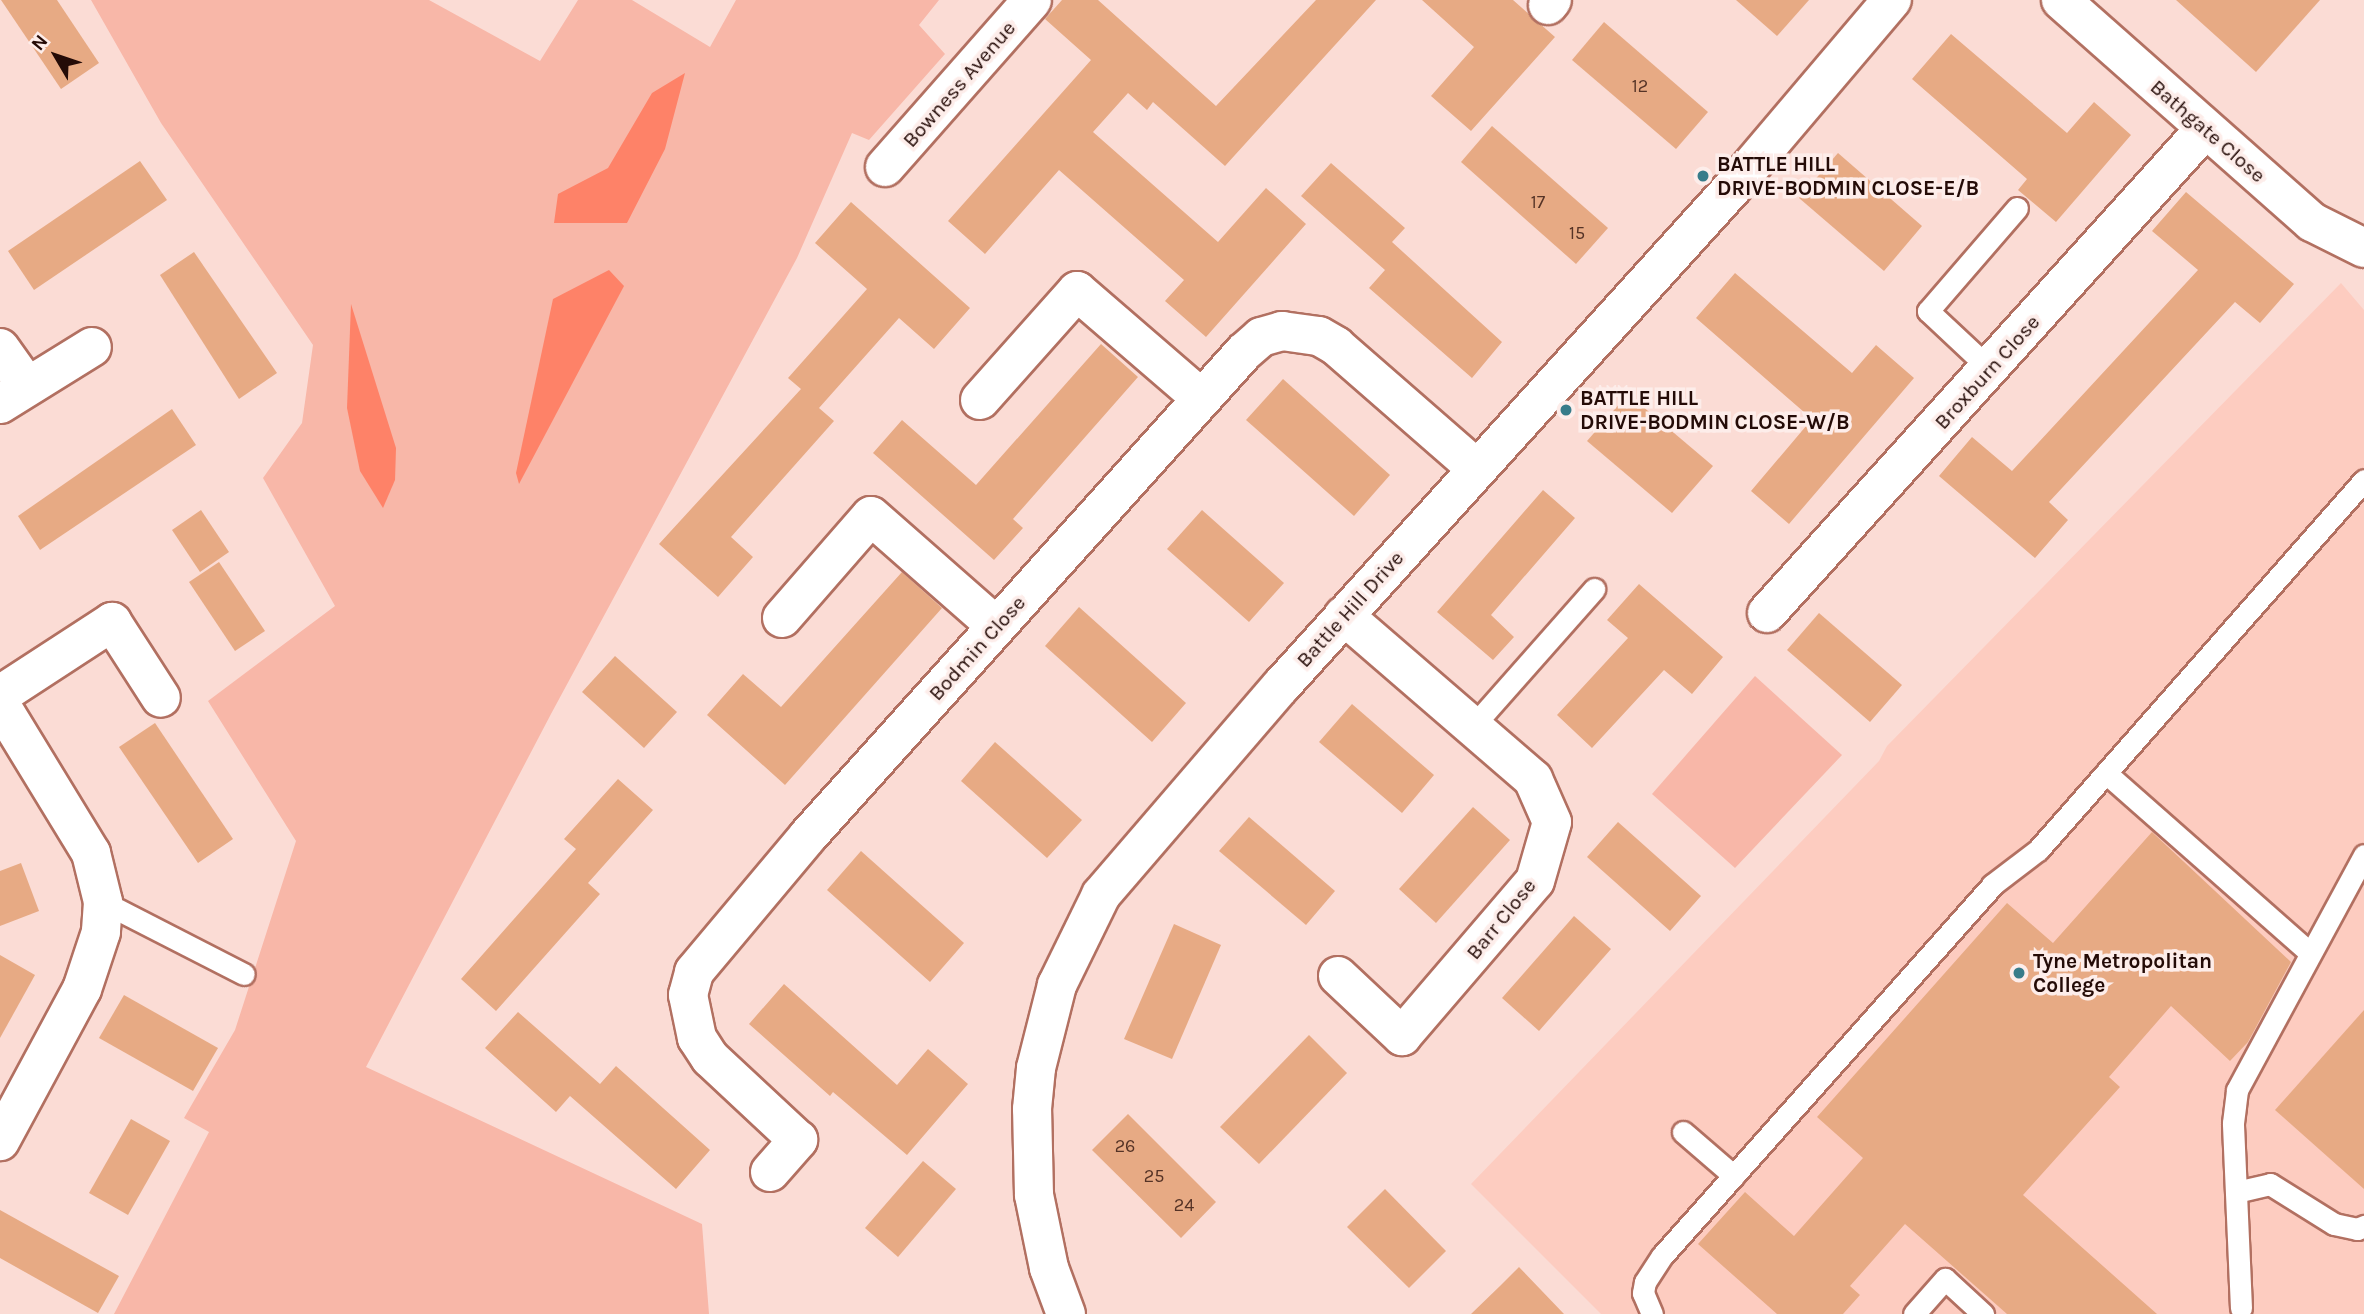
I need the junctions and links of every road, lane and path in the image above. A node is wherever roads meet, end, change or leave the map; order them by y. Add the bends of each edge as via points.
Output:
1 (1032, 0) edge
2 (1892, 0) edge
3 (2061, 0) edge
4 (2205, 129) junction
5 (885, 167) dead end
6 (2017, 208) dead end
7 (2364, 248) edge
8 (92, 347) dead end
9 (0, 348) edge
10 (1990, 369) junction
11 (14, 395) edge
12 (1201, 398) junction
13 (980, 400) dead end
14 (1476, 468) junction
15 (2364, 480) edge
16 (1594, 589) dead end
17 (1767, 613) dead end
18 (1344, 616) junction
19 (782, 618) dead end
20 (996, 626) junction
21 (0, 695) edge
22 (162, 698) dead end
23 (0, 704) edge
24 (1473, 726) junction
25 (2106, 773) junction
26 (2364, 855) edge
27 (103, 902) junction
28 (2310, 953) junction
29 (244, 974) dead end
30 (1338, 976) dead end
31 (1683, 1132) dead end
32 (0, 1141) edge
33 (770, 1172) dead end
34 (1734, 1176) junction
35 (2236, 1192) junction
36 (2364, 1226) edge
37 (2241, 1308) dead end
38 (1066, 1314) edge
39 (1652, 1314) edge
40 (1914, 1314) edge
41 (1983, 1314) edge

1 - 5 street, Bowness Avenue
2 - 14 street, Battle Hill Drive via 1734,187
3 - 4 street, Bathgate Close
4 - 7 street, Bathgate Close via 2312,222
4 - 10 street, Broxburn Close
6 - 10 lane via 1928,311
8 - 11 street
9 - 11 street
10 - 17 street, Broxburn Close
12 - 13 street via 1077,291
12 - 14 street, Bodmin Close via 1261,337 1299,331 1336,346
12 - 20 street, Bodmin Close
14 - 18 street, Battle Hill Drive
15 - 25 lane
16 - 24 lane
18 - 24 street, Barr Close
18 - 38 street, Battle Hill Drive via 1126,862 1078,935 1057,985 1036,1068 1031,1153 1041,1236
19 - 20 street via 871,516
20 - 33 street, Bodmin Close via 705,954 694,972 688,995 697,1038 710,1058 799,1140
21 - 22 street via 112,622
23 - 27 street via 85,841
24 - 30 street, Barr Close via 1533,779 1544,797 1552,822 1535,881 1402,1036
25 - 28 lane
25 - 34 lane via 2038,850 1992,885
26 - 28 lane
27 - 29 lane
27 - 32 street via 101,932 82,989
28 - 35 lane via 2237,1090 2233,1123
31 - 34 lane
34 - 39 lane via 1645,1282 1643,1293
35 - 36 lane via 2270,1184 2334,1224
35 - 37 lane
40 - 41 lane via 1945,1279

